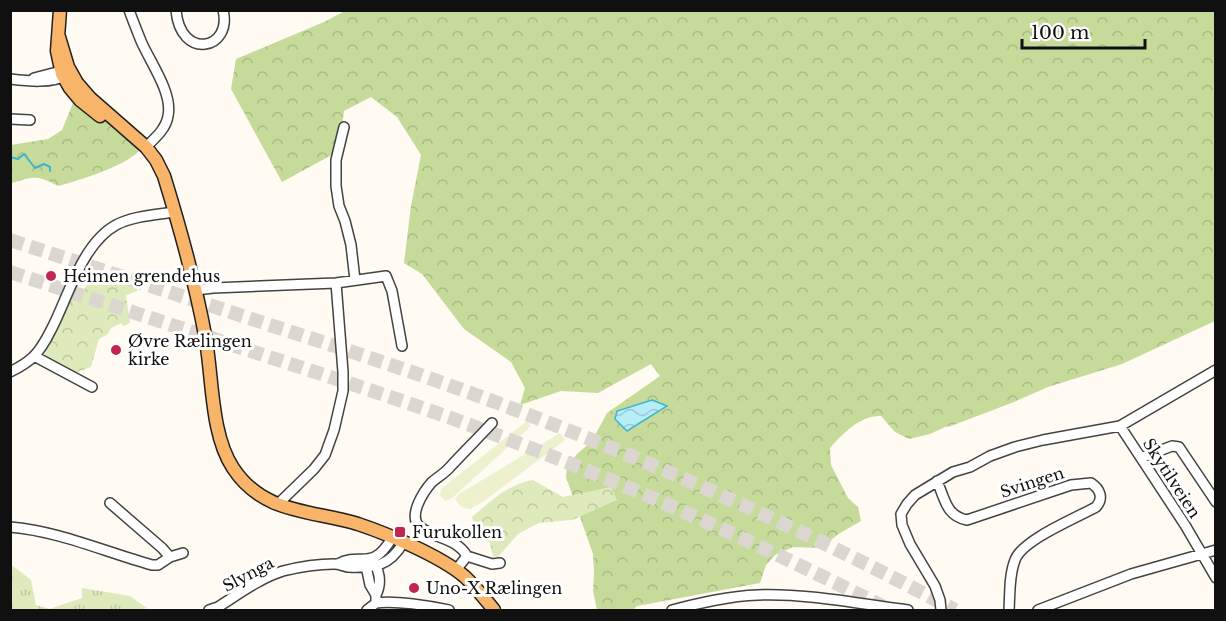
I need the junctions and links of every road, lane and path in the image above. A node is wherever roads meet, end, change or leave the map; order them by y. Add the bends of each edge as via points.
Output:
1 (60, 10) edge
2 (129, 10) edge
3 (176, 10) edge
4 (223, 10) edge
5 (65, 73) junction
6 (10, 79) edge
7 (10, 119) edge
8 (30, 120) dead end
9 (344, 127) dead end
10 (146, 147) junction
11 (174, 212) junction
12 (355, 280) junction
13 (336, 283) junction
14 (196, 290) junction
15 (402, 346) dead end
16 (34, 356) junction
17 (11, 370) edge
18 (1213, 372) edge
19 (1215, 383) edge
20 (92, 387) dead end
21 (492, 423) dead end
22 (1120, 426) junction
23 (1141, 458) junction
24 (937, 482) junction
25 (1215, 502) edge
26 (110, 503) dead end
27 (277, 505) junction
28 (10, 527) edge
29 (398, 541) junction
30 (1215, 549) edge
31 (1202, 553) junction
32 (183, 554) dead end
33 (467, 556) junction
34 (170, 557) junction
35 (500, 563) dead end
36 (371, 564) junction
37 (456, 570) junction
38 (1215, 578) edge
39 (376, 599) junction
40 (847, 606) edge
41 (209, 610) edge
42 (367, 610) edge
43 (449, 610) edge
44 (494, 610) edge
45 (672, 610) edge
46 (908, 610) edge
47 (941, 610) edge
48 (1009, 610) edge
49 (1038, 610) edge

1 - 5 main road via 59,37
2 - 10 street via 162,83 168,107 167,121
3 - 4 street via 183,36 205,45 221,34
5 - 6 street via 29,80
5 - 10 main road via 85,105
7 - 8 street
9 - 12 street via 336,160 336,186 351,245
10 - 11 main road via 160,168
11 - 14 main road
11 - 16 street via 127,220 98,239
12 - 13 street
12 - 15 street via 386,276 389,280
13 - 14 street
13 - 27 street via 344,372 334,430 314,469
14 - 27 main road via 222,445 244,482
16 - 17 street
16 - 20 street
18 - 19 street
18 - 22 street
21 - 33 street via 432,483 415,515 421,528 454,543
22 - 23 street, Skytilveien
22 - 24 street via 1015,447
23 - 25 street via 1179,447
23 - 31 street, Skytilveien
24 - 47 street via 915,495 901,514 910,544 938,592
24 - 48 street, Svingen via 951,513 967,520 1071,484 1091,483 1099,490 1096,507 1019,552 1013,567
26 - 34 street
27 - 29 main road via 349,522
28 - 34 street via 54,534 152,565
29 - 36 street, Slynga via 398,551 392,559
29 - 37 main road
30 - 31 street
31 - 38 street, Skytilveien
31 - 49 street via 1125,576
32 - 34 street
33 - 35 street
33 - 37 street
36 - 39 street via 379,588
36 - 41 street, Slynga via 344,560 286,570
37 - 44 main road
39 - 42 street
39 - 43 street
40 - 45 street via 798,596 757,595
40 - 46 street

